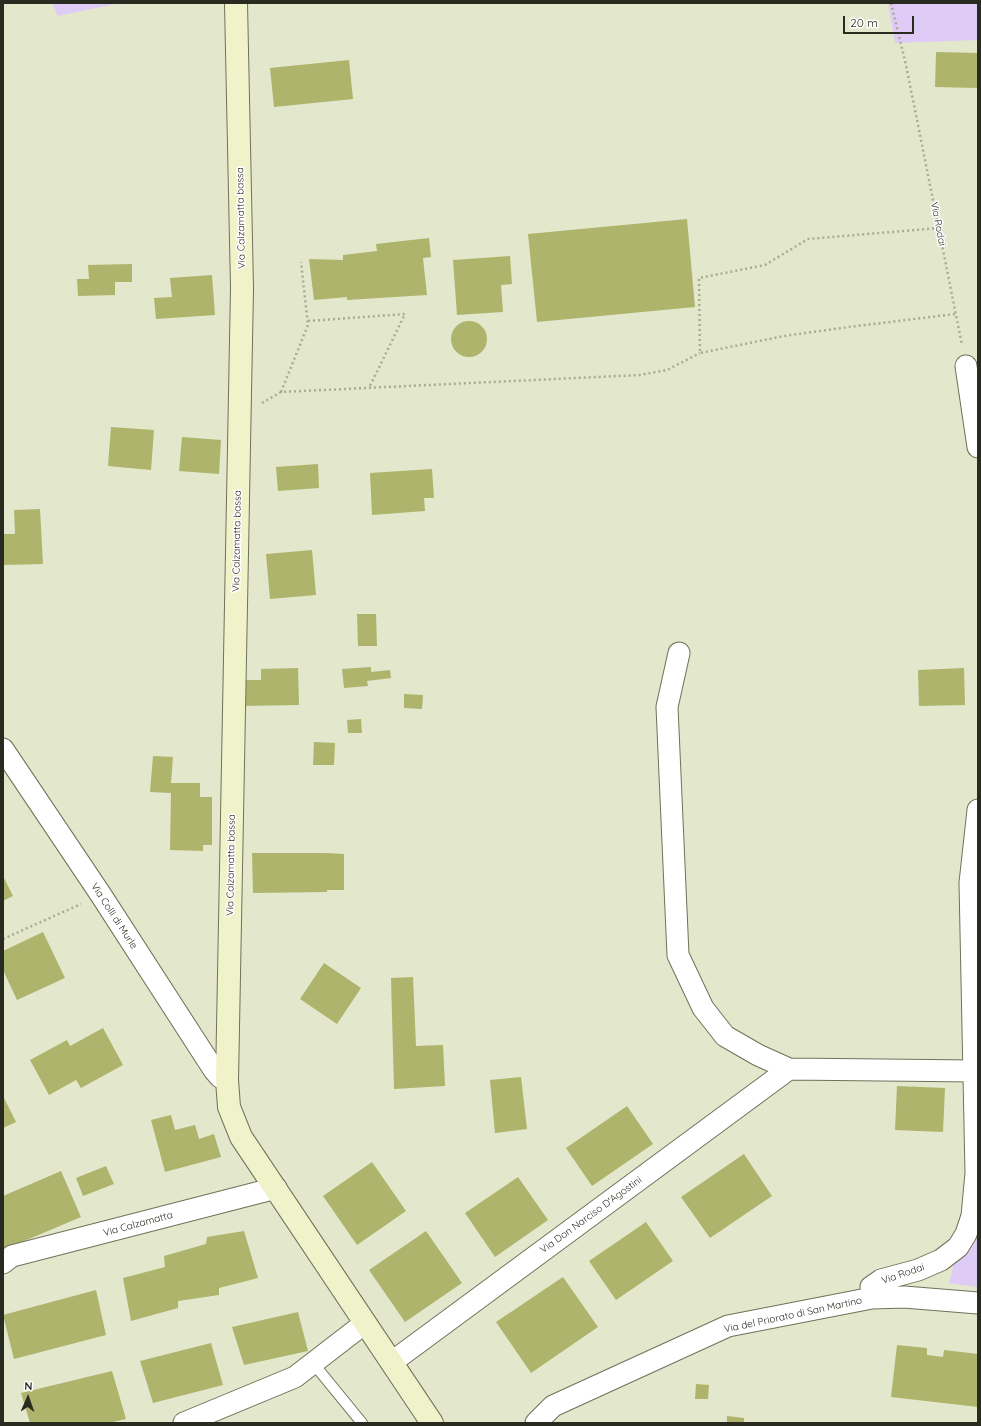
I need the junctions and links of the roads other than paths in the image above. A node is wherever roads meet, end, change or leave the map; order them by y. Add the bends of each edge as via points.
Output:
1 (236, 3) edge
2 (966, 366) road end
3 (978, 447) edge
4 (679, 653) dead end
5 (3, 749) edge
6 (978, 810) edge
7 (789, 1068) junction
8 (975, 1072) junction
9 (227, 1080) junction
10 (276, 1188) junction
11 (3, 1263) edge
12 (872, 1298) junction
13 (978, 1303) edge
14 (365, 1323) junction
15 (392, 1362) junction
16 (313, 1363) junction
17 (184, 1423) edge
18 (362, 1423) edge
19 (432, 1423) edge
20 (536, 1423) edge

1 - 9 street, Via Calzamatta bassa via 242,288
2 - 3 street
4 - 7 street via 667,707 678,955 703,1008 725,1036 758,1055
5 - 9 street, Via Colli di Murle via 214,1070
6 - 8 street, Via Rodai via 970,883
7 - 8 street
7 - 15 street, Via Don Narciso D'Agostini
8 - 12 street, Via Rodai via 976,1173 972,1216 966,1234 958,1247 941,1260 918,1270 881,1280 871,1287
9 - 10 street via 229,1107 241,1137
10 - 11 street, Via Calzamatta via 12,1256
10 - 14 street
12 - 13 street, Via del Priorato di San Martino via 904,1297
12 - 20 street, Via del Priorato di San Martino via 728,1326 553,1406
14 - 15 street
14 - 16 street
15 - 19 street
16 - 17 street via 295,1377
16 - 18 lane

